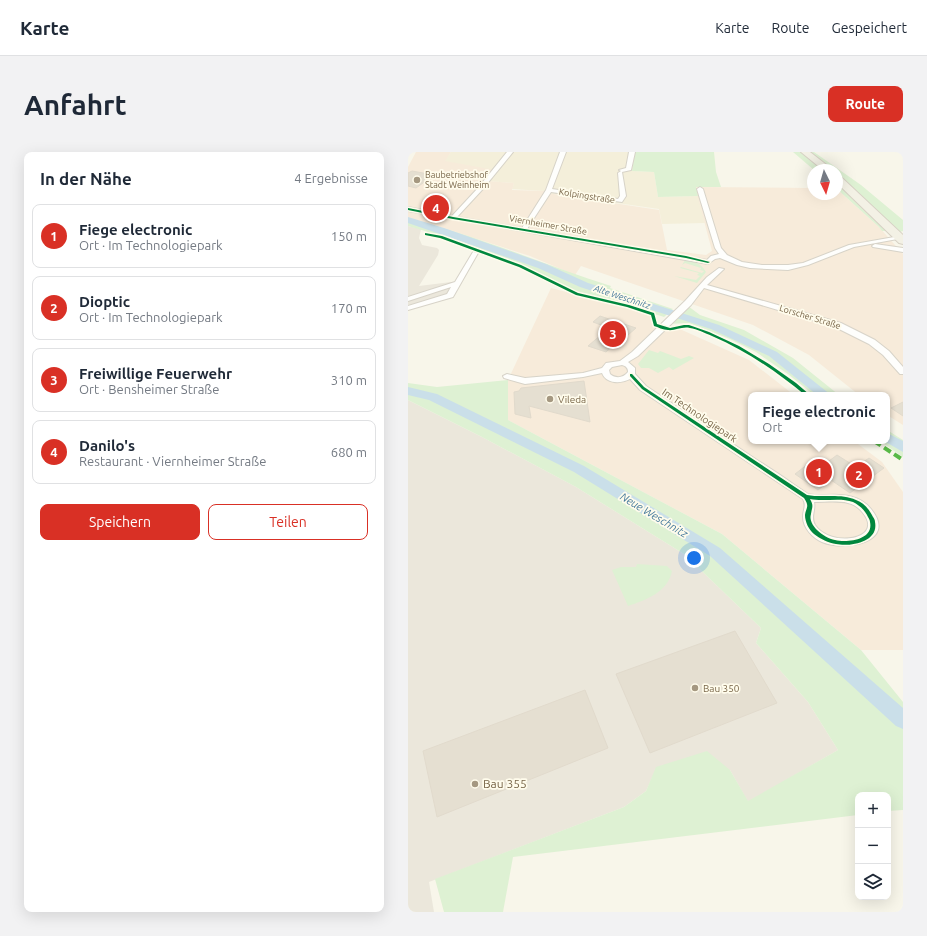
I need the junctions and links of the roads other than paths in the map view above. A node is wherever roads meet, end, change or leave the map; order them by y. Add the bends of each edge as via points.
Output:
1 (510, 152) edge
2 (564, 152) edge
3 (632, 152) edge
4 (805, 152) edge
5 (821, 164) edge
6 (843, 180) edge
7 (843, 183) edge
8 (700, 189) dead end
9 (549, 190) junction
10 (408, 209) edge
11 (453, 218) junction
12 (524, 229) junction
13 (900, 234) edge
14 (882, 240) junction
15 (875, 246) junction
16 (903, 250) edge
17 (476, 253) dead end
18 (715, 261) junction
19 (733, 264) junction
20 (457, 283) junction
21 (704, 286) junction
22 (408, 299) edge
23 (408, 308) edge
24 (626, 364) junction
25 (903, 372) edge
26 (605, 373) junction
27 (507, 376) dead end
28 (628, 377) junction
29 (806, 497) junction

1 - 11 street
2 - 9 street
3 - 9 street, Kolpingstraße via 628,170 622,172 623,196 620,201
4 - 5 main road
6 - 13 main road via 872,202
7 - 13 main road
8 - 18 street via 718,248
9 - 12 street
10 - 11 street, Viernheimer Straße
11 - 12 street, Viernheimer Straße
12 - 18 street, Viernheimer Straße
13 - 14 street
13 - 14 street via 887,234
13 - 15 street
14 - 19 street via 846,248 815,262 791,267
15 - 16 street
15 - 19 street via 800,270 766,271
17 - 20 street
18 - 19 street
18 - 19 street via 731,258
18 - 21 street
20 - 22 street
20 - 23 street via 448,296
21 - 24 street
21 - 25 street, Lorscher Straße via 857,333 886,353
24 - 26 street via 609,365
24 - 28 street via 632,372
26 - 27 street via 525,381
26 - 28 street, Im Technologiepark via 612,379
28 - 29 street, Im Technologiepark
29 - 29 street, Im Technologiepark via 810,505 809,523 822,538 835,543 849,544 864,539 871,532 870,516 857,502 842,498 818,500

